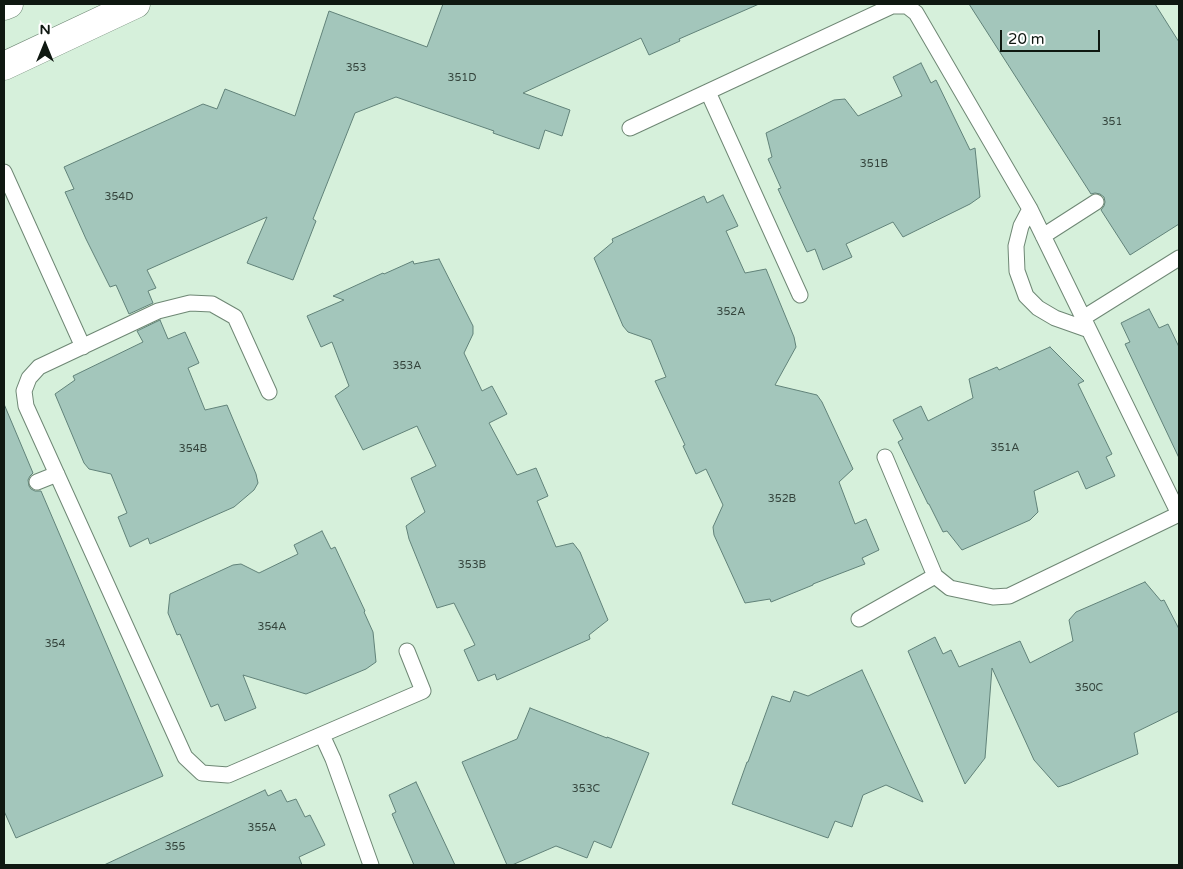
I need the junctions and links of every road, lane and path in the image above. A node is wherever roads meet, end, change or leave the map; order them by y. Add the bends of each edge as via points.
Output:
1 (9, 4) edge
2 (136, 4) edge
3 (4, 6) edge
4 (4, 66) edge
5 (708, 92) junction
6 (630, 128) dead end
7 (4, 172) edge
8 (1096, 202) dead end
9 (1030, 209) junction
10 (1043, 236) junction
11 (1179, 258) edge
12 (800, 295) dead end
13 (1086, 324) junction
14 (83, 347) junction
15 (269, 392) dead end
16 (885, 457) dead end
17 (57, 474) junction
18 (37, 482) dead end
19 (1179, 514) edge
20 (935, 576) junction
21 (858, 619) dead end
22 (407, 651) dead end
23 (322, 735) junction
24 (371, 865) edge

1 - 3 street
2 - 4 street
5 - 6 lane
5 - 9 lane via 892,6 907,6 916,14
5 - 12 lane
7 - 14 lane
8 - 10 lane
9 - 10 lane
9 - 13 lane via 1016,246 1017,271 1026,296 1055,318
10 - 13 lane
11 - 13 lane
13 - 19 lane
14 - 15 lane via 158,311 190,303 212,304 235,317
14 - 17 lane via 39,367 29,378 24,391 26,406
16 - 20 lane
17 - 18 lane
17 - 23 lane via 185,757 202,773 228,775
19 - 20 lane via 1009,596 992,598 950,588
20 - 21 lane
22 - 23 lane via 423,691
23 - 24 lane

